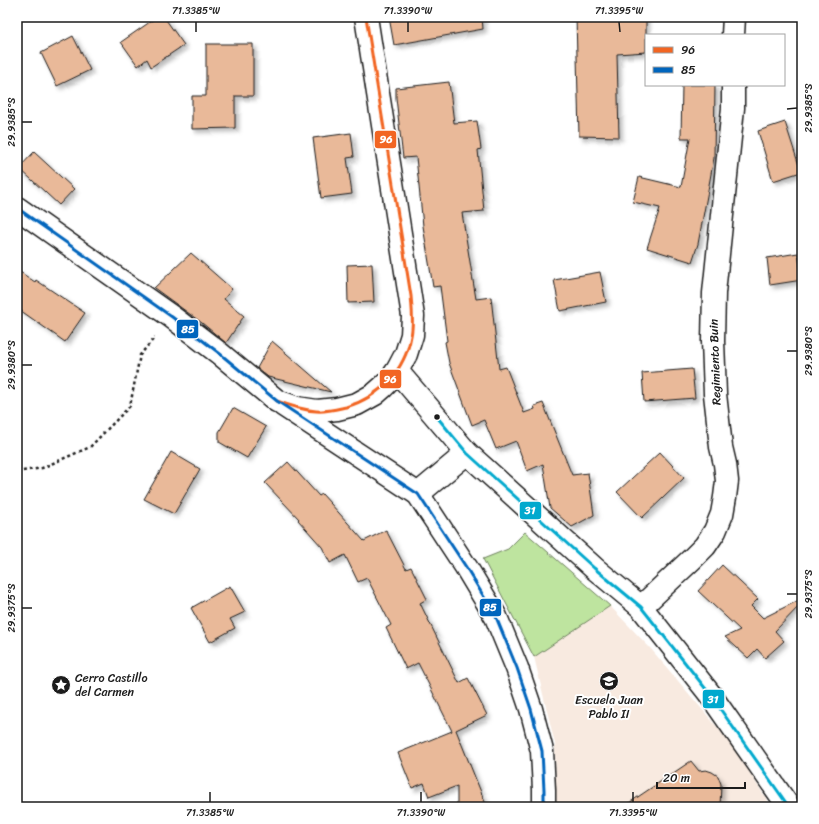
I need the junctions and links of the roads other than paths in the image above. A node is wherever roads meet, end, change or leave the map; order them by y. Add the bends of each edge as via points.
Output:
1 (366, 17) edge
2 (734, 17) edge
3 (733, 34) edge
4 (733, 86) edge
5 (17, 208) edge
6 (397, 371) junction
7 (277, 401) junction
8 (467, 453) junction
9 (418, 494) junction
10 (641, 607) junction
11 (544, 807) edge
12 (789, 807) edge

1 - 6 street via 413,316 410,342
2 - 3 street
4 - 10 street, Regimiento Buin via 734,108 714,293 713,341 715,394 727,481 726,497 722,514 705,546
5 - 7 street via 172,316
6 - 7 street via 375,394 357,404 337,409 317,411 296,408
6 - 8 street
7 - 9 street
8 - 9 street
8 - 10 street
9 - 11 street via 496,617 517,668 542,751
10 - 12 street via 709,693

